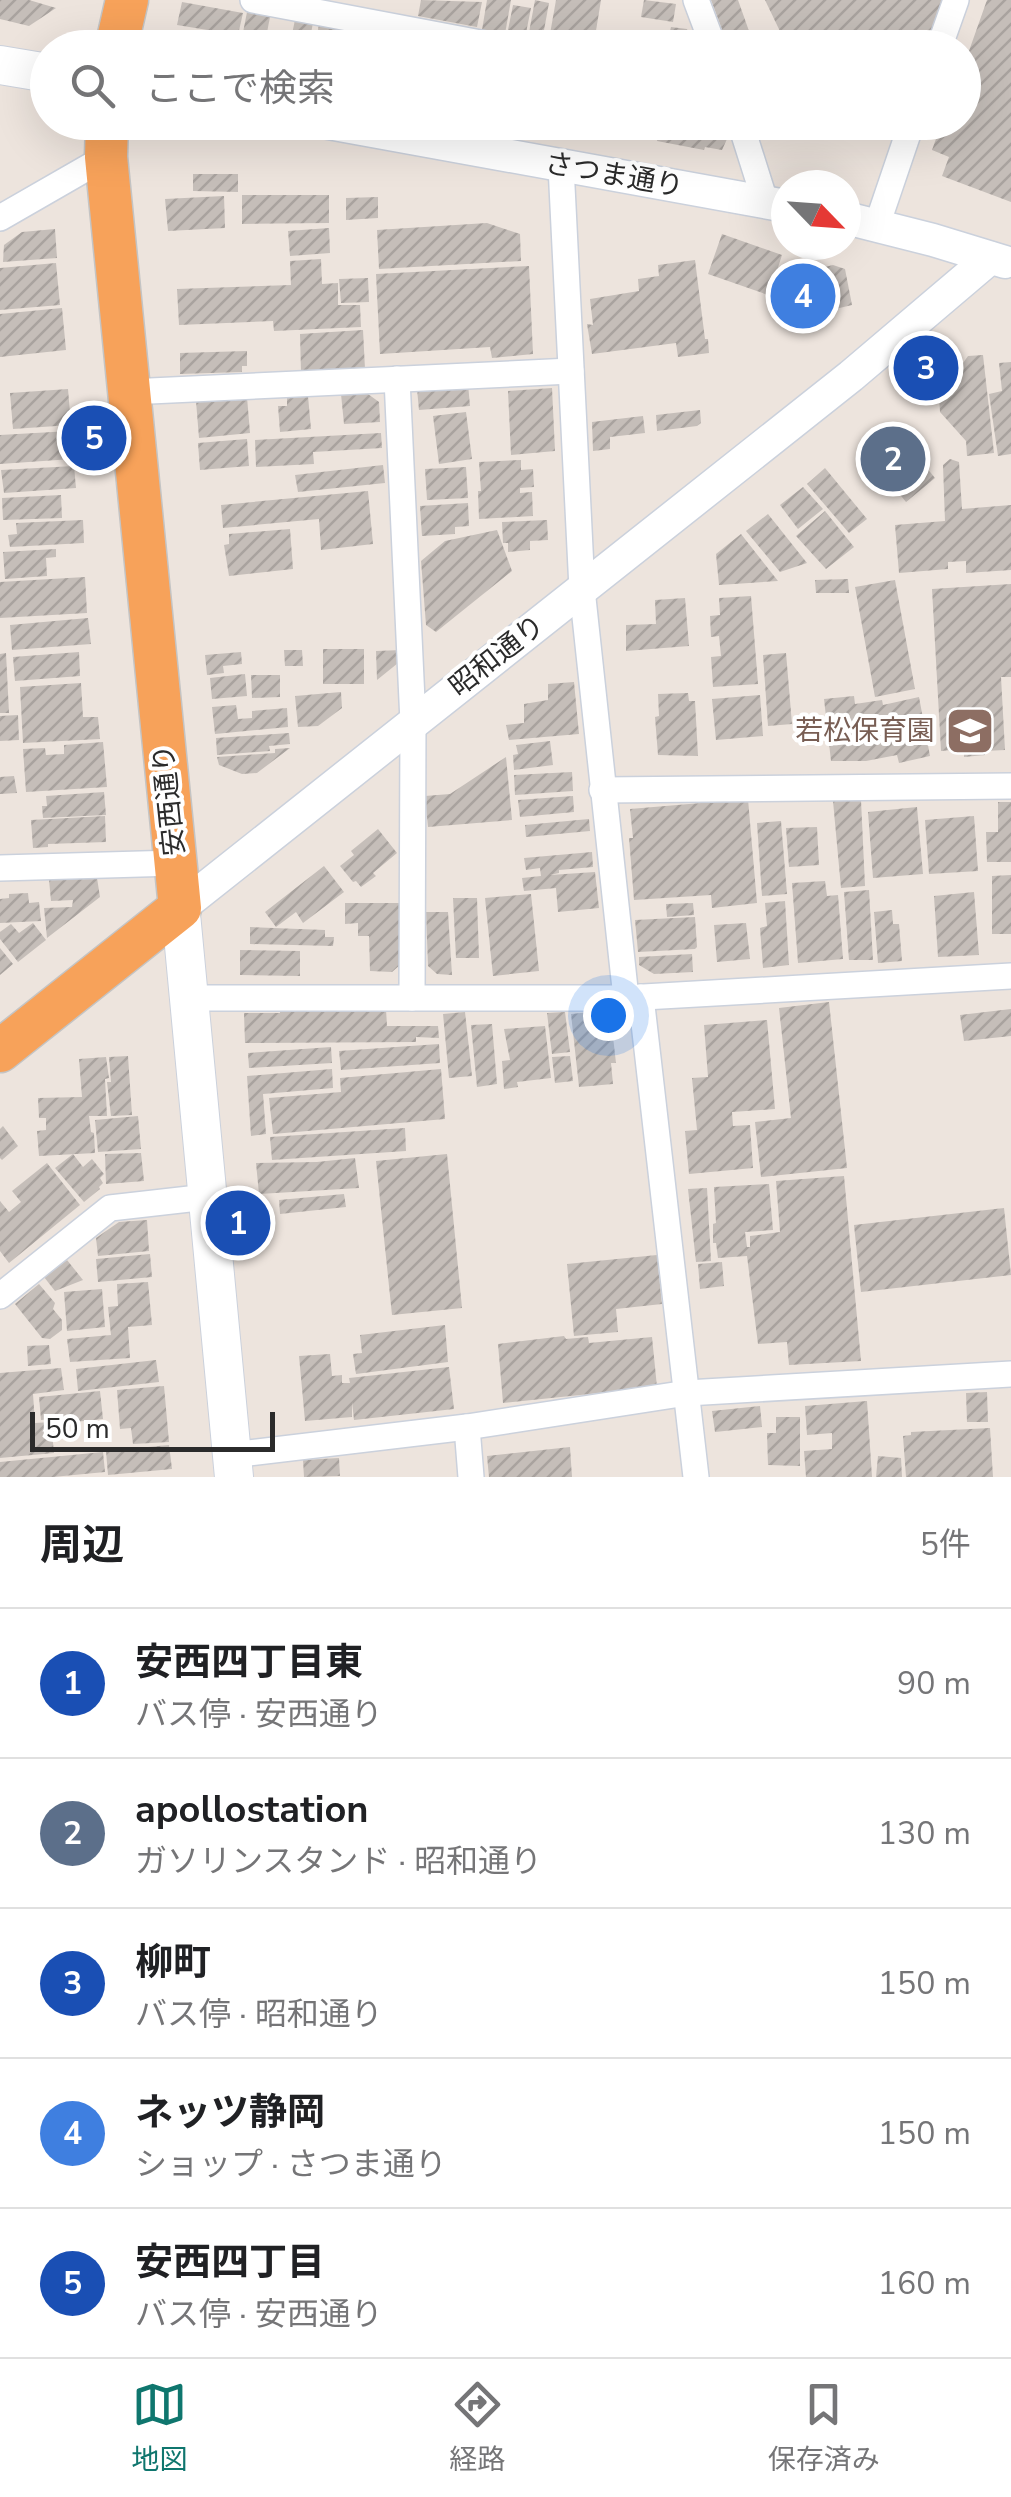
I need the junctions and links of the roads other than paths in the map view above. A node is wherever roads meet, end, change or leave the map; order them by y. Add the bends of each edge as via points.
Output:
1 (127, 0) edge
2 (253, 0) edge
3 (696, 0) edge
4 (956, 0) edge
5 (120, 30) edge
6 (412, 30) edge
7 (707, 30) edge
8 (945, 30) edge
9 (0, 65) edge
10 (30, 70) edge
11 (106, 140) edge
12 (421, 140) edge
13 (748, 140) edge
14 (903, 140) edge
15 (562, 166) junction
16 (771, 192) edge
17 (771, 202) edge
18 (0, 218) edge
19 (862, 222) edge
20 (1001, 261) edge
21 (571, 370) junction
22 (398, 379) junction
23 (129, 392) junction
24 (582, 589) junction
25 (412, 722) junction
26 (1011, 786) edge
27 (602, 790) junction
28 (176, 863) junction
29 (0, 868) edge
30 (180, 908) junction
31 (1011, 976) edge
32 (188, 998) junction
33 (412, 998) junction
34 (633, 998) junction
35 (0, 1050) edge
36 (207, 1197) junction
37 (0, 1296) edge
38 (1011, 1374) edge
39 (687, 1393) junction
40 (466, 1427) junction
41 (233, 1466) edge
42 (471, 1477) edge
43 (696, 1477) edge

1 - 5 highway
2 - 6 street
3 - 7 street
4 - 8 street
9 - 10 main road
11 - 18 street
11 - 23 main road
12 - 15 street, さつま通り
13 - 16 street
14 - 19 street
15 - 17 street, さつま通り
15 - 21 street
19 - 20 street
20 - 24 street, 昭和通り
21 - 22 street
21 - 24 street
22 - 23 street
22 - 25 street
23 - 28 main road
24 - 25 street, 昭和通り
24 - 27 street
25 - 30 street, 昭和通り
25 - 33 street
26 - 27 street
27 - 34 street
28 - 29 street
28 - 30 main road
30 - 32 main road
30 - 35 highway, 昭和通り
31 - 34 street
32 - 33 street
32 - 36 main road
33 - 34 street
34 - 39 street
36 - 37 street via 110,1208
36 - 41 main road
38 - 39 street
39 - 40 street
39 - 43 street
40 - 41 street
40 - 42 street

